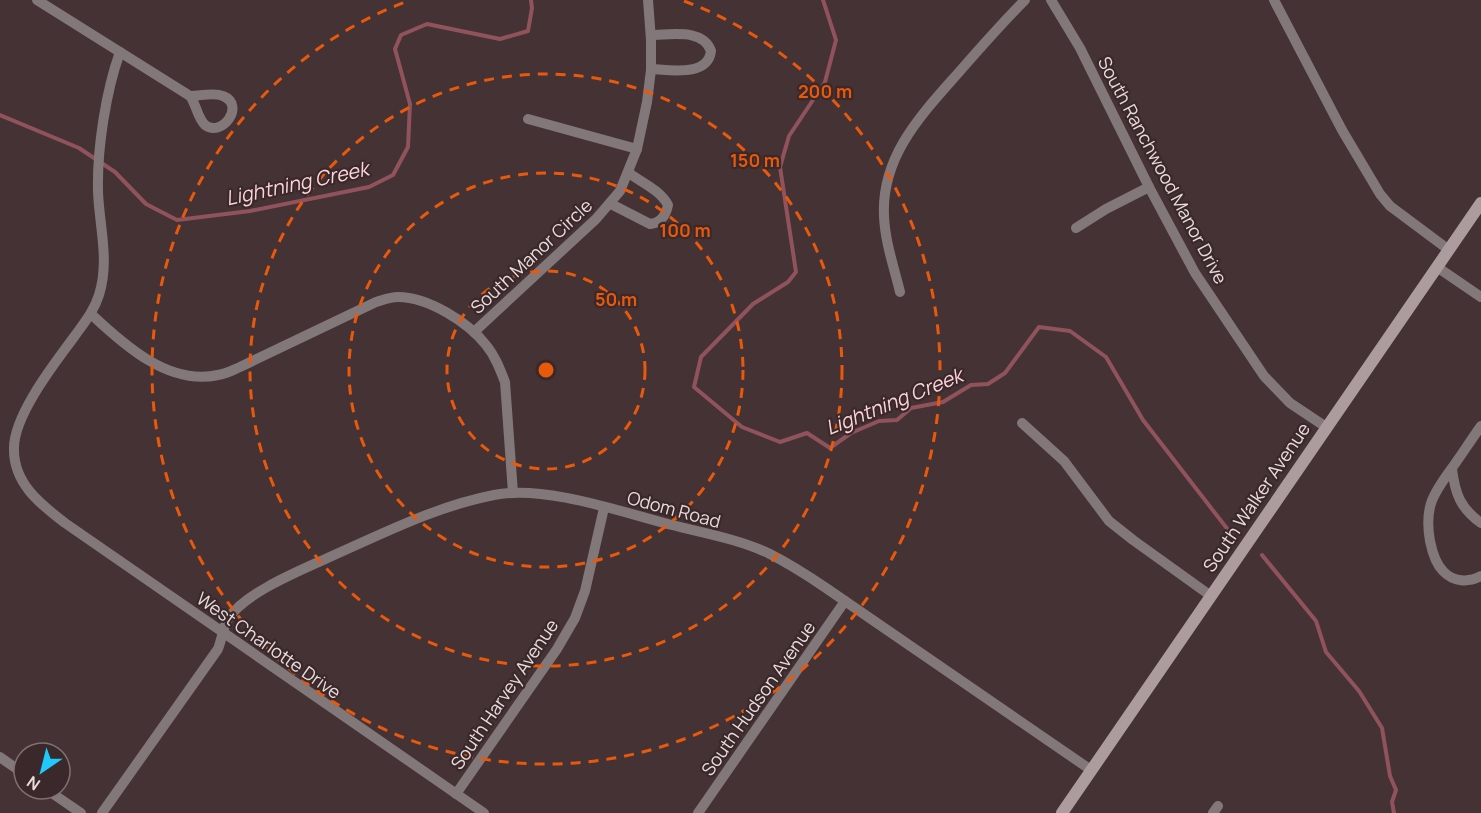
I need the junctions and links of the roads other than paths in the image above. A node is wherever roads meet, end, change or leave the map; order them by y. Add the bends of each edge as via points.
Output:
1 (37, 0) edge
2 (648, 0) edge
3 (1025, 0) edge
4 (1051, 0) edge
5 (1274, 0) edge
6 (651, 35) junction
7 (120, 52) junction
8 (651, 69) junction
9 (190, 96) dead end
10 (528, 119) dead end
11 (637, 149) junction
12 (629, 173) junction
13 (1149, 187) junction
14 (1481, 202) edge
15 (611, 204) junction
16 (1076, 228) dead end
17 (1449, 250) junction
18 (1437, 267) junction
19 (900, 292) dead end
20 (1481, 297) edge
21 (91, 314) junction
22 (474, 332) junction
23 (1022, 423) dead end
24 (1481, 426) edge
25 (1326, 427) junction
26 (1452, 469) junction
27 (513, 493) junction
28 (604, 508) junction
29 (1481, 523) edge
30 (1481, 576) edge
31 (1211, 596) junction
32 (846, 601) junction
33 (224, 634) junction
34 (1091, 770) junction
35 (456, 794) junction
36 (64, 801) edge
37 (81, 813) edge
38 (102, 813) edge
39 (484, 813) edge
40 (698, 813) edge
41 (1062, 813) edge

1 - 7 street
2 - 6 street, South Manor Circle
3 - 19 street via 920,117 897,153 884,216
4 - 13 street, South Ranchwood Manor Drive via 1080,48
5 - 17 street via 1380,194 1390,206
6 - 8 street, South Manor Circle
6 - 8 street via 693,35 706,42 711,51 700,68
7 - 9 street
7 - 21 street, West Charlotte Drive via 113,70 100,146 98,194 104,260 101,291
8 - 11 street, South Manor Circle
10 - 11 street
11 - 12 street, South Manor Circle
12 - 15 street, South Manor Circle
12 - 15 street, South Manor Circle via 665,200 668,205 664,217 651,224
13 - 16 street
13 - 25 street, South Ranchwood Manor Drive via 1195,273 1264,376 1290,403
14 - 17 main road, South Walker Avenue
15 - 22 street, South Manor Circle
17 - 18 main road, South Walker Avenue
18 - 20 street
18 - 25 main road, South Walker Avenue
21 - 22 street via 145,358 194,377 217,376 240,367 388,298 424,302
21 - 33 street, West Charlotte Drive via 25,411 14,440 20,478 37,501 65,523
22 - 27 street via 494,356 505,382
23 - 31 street via 1064,461 1109,521
24 - 26 street
25 - 31 main road, South Walker Avenue
26 - 29 street via 1459,501
26 - 30 street via 1430,504 1431,547 1438,565 1448,575 1460,580
27 - 28 street, Odom Road via 552,496
27 - 33 street, Odom Road via 459,504 409,522 281,580 232,613
28 - 32 street, Odom Road via 756,548
28 - 35 street, South Harvey Avenue via 575,618
31 - 34 main road, South Walker Avenue
32 - 34 street, Odom Road
32 - 40 street, South Hudson Avenue
33 - 35 street, West Charlotte Drive
33 - 38 street, Odom Road via 218,649
34 - 41 main road, South Walker Avenue
35 - 39 street, West Charlotte Drive
36 - 37 street

